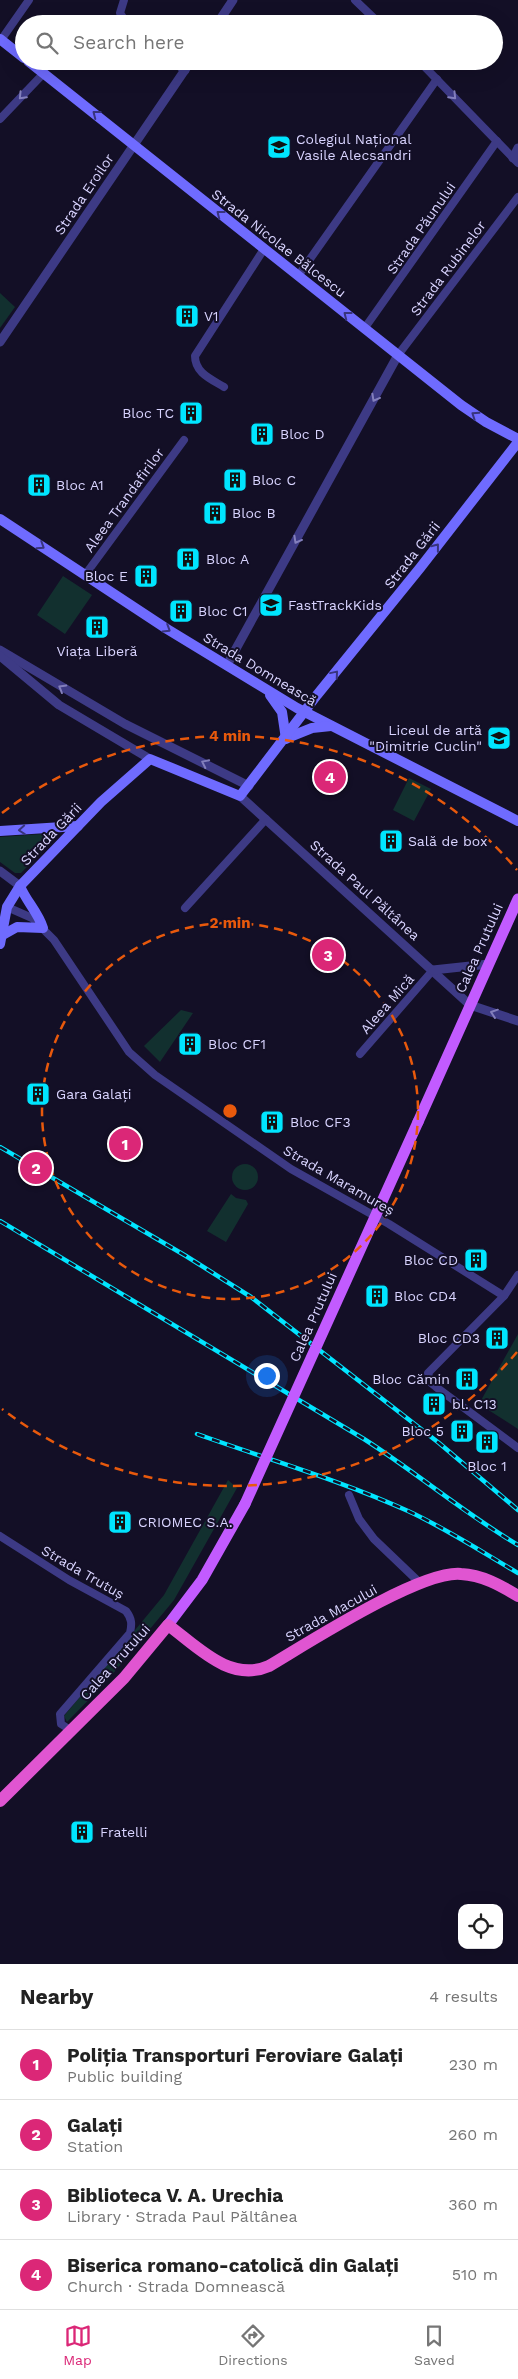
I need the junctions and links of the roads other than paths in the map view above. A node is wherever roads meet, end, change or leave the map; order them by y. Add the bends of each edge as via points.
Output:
1 (29, 0) edge
2 (124, 0) edge
3 (233, 0) edge
4 (355, 0) edge
5 (18, 15) edge
6 (121, 15) edge
7 (223, 15) edge
8 (371, 15) edge
9 (15, 20) edge
10 (1, 39) edge
11 (15, 51) edge
12 (38, 70) edge
13 (428, 70) edge
14 (185, 71) edge
15 (43, 74) junction
16 (437, 79) junction
17 (0, 119) edge
18 (497, 141) junction
19 (134, 144) junction
20 (518, 148) edge
21 (516, 160) edge
22 (518, 197) edge
23 (264, 249) junction
24 (298, 276) junction
25 (364, 328) junction
26 (0, 342) edge
27 (398, 355) junction
28 (224, 387) dead end
29 (184, 440) dead end
30 (518, 440) edge
31 (0, 519) edge
32 (85, 575) junction
33 (0, 650) edge
34 (0, 656) edge
35 (227, 665) junction
36 (262, 687) junction
37 (304, 712) junction
38 (332, 726) junction
39 (286, 739) junction
40 (150, 759) junction
41 (249, 786) junction
42 (240, 796) junction
43 (266, 819) junction
44 (518, 821) edge
45 (78, 826) junction
46 (0, 831) edge
47 (0, 871) edge
48 (20, 886) junction
49 (518, 899) edge
50 (7, 907) junction
51 (184, 908) dead end
52 (43, 928) junction
53 (1, 940) edge
54 (488, 964) junction
55 (432, 970) junction
56 (470, 1005) junction
57 (518, 1021) edge
58 (360, 1054) dead end
59 (518, 1275) edge
60 (504, 1296) junction
61 (518, 1448) edge
62 (349, 1495) dead end
63 (0, 1536) edge
64 (420, 1583) junction
65 (518, 1596) edge
66 (168, 1625) junction
67 (72, 1731) junction
68 (0, 1801) edge

1 - 5 street
2 - 6 street
3 - 7 street
4 - 8 street
9 - 10 street
10 - 11 main road
12 - 15 main road, Strada Nicolae Bălcescu
13 - 16 street
14 - 19 street, Strada Eroilor
15 -> 17 street
19 -> 15 main road, Strada Nicolae Bălcescu
16 -> 18 street
16 - 24 street
18 - 21 street
18 - 25 street, Strada Păunului
23 -> 19 main road, Strada Nicolae Bălcescu
19 - 26 street, Strada Eroilor
20 - 21 street
22 - 27 street, Strada Rubinelor
23 - 24 main road, Strada Nicolae Bălcescu
23 - 28 street via 195,356 199,370
25 -> 24 main road, Strada Nicolae Bălcescu
25 - 27 main road, Strada Nicolae Bălcescu
30 -> 27 main road, Strada Nicolae Bălcescu via 472,413
27 -> 35 street
29 - 32 street, Aleea Trandafirilor
37 -> 30 main road, Strada Gării
31 -> 32 main road, Strada Domnească
32 -> 35 main road, Strada Domnească
41 -> 33 street via 126,724
34 - 40 street via 59,705
35 - 36 main road, Strada Domnească
36 - 37 main road, Strada Domnească
36 - 39 main road via 282,712
37 - 38 main road, Strada Domnească
37 - 39 main road, Strada Gării
38 - 39 main road via 312,728
38 - 44 main road, Strada Domnească
39 - 41 main road, Strada Gării
40 - 42 main road
40 - 45 main road, Strada Gării
41 - 42 main road, Strada Gării
42 - 43 street, Strada Paul Păltânea
43 - 51 street
43 - 55 street, Strada Paul Păltânea
45 -> 46 main road
45 - 48 main road, Strada Gării
47 - 48 street
48 - 50 main road, Strada Gării
48 - 52 main road
49 - 54 main road, Calea Prutului
50 - 52 street, Strada Maramureș via 32,918
50 - 53 main road, Strada Gării
52 - 53 main road via 17,927
52 - 60 street, Strada Maramureș via 138,1061 291,1169 389,1224
54 - 55 street
54 - 56 main road, Calea Prutului
55 - 56 street, Strada Paul Păltânea
55 - 58 street, Aleea Mică
57 -> 56 street
56 - 66 main road, Calea Prutului, bridge via 245,1504 202,1580
59 - 60 street
60 - 61 street via 428,1373 431,1383
62 - 64 street via 358,1519 374,1539
63 - 67 street, Strada Trutuș via 130,1616 130,1633 60,1714 61,1724
64 - 65 highway, Strada Macului via 460,1573 488,1580
64 - 66 highway, Strada Macului via 269,1666 252,1672 230,1669
66 - 67 highway, Calea Prutului via 124,1678
67 - 68 highway, Calea Prutului

